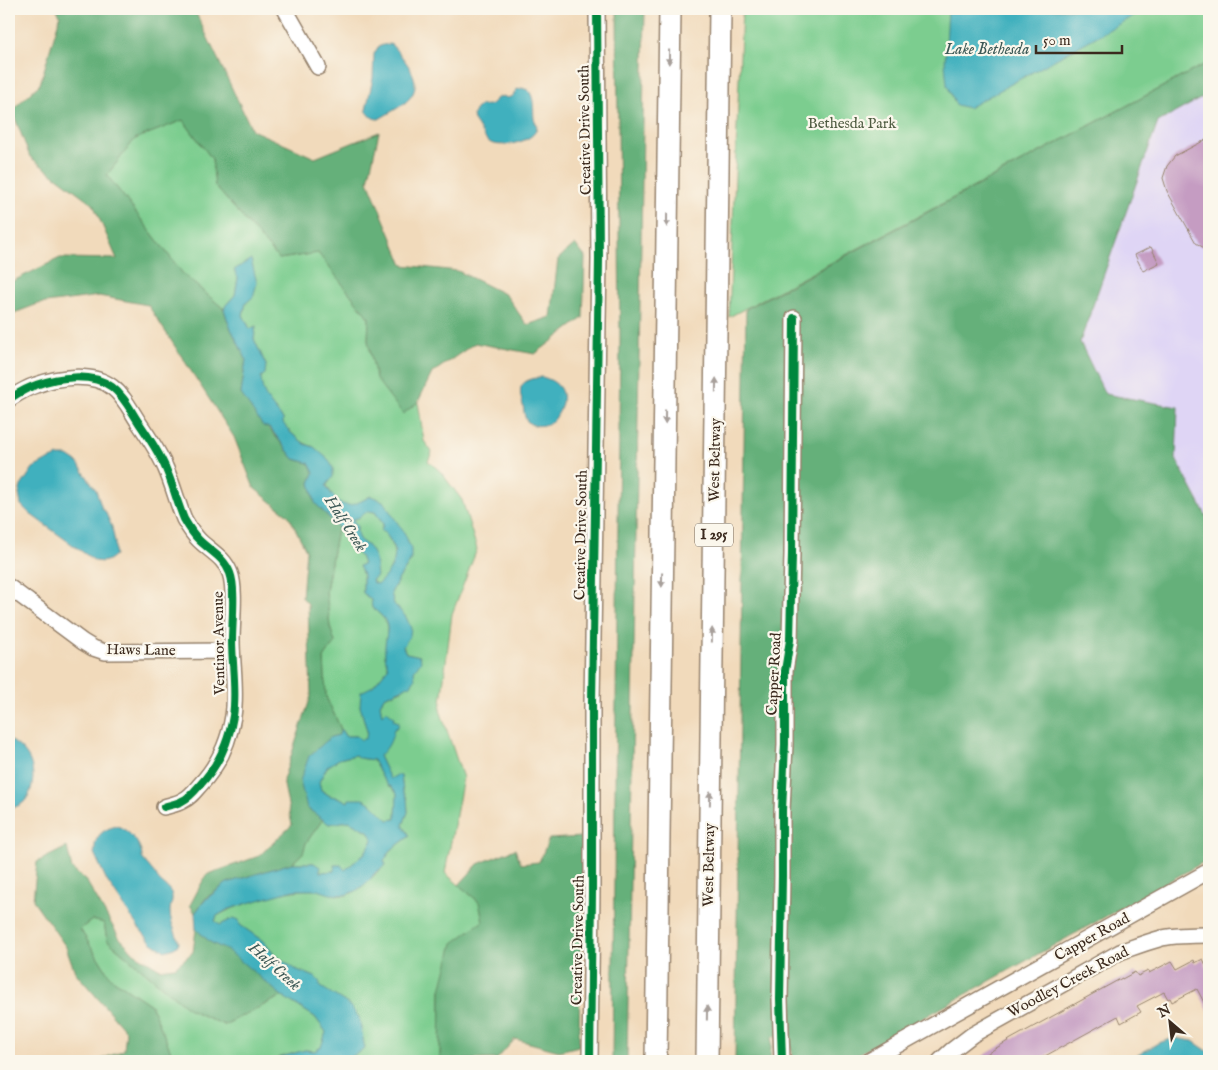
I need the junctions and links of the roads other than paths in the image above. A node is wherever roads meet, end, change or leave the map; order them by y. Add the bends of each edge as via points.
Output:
1 (285, 9) edge
2 (597, 9) edge
3 (670, 9) edge
4 (720, 9) edge
5 (318, 67) dead end
6 (794, 318) dead end
7 (9, 399) edge
8 (9, 587) edge
9 (232, 650) junction
10 (164, 807) dead end
11 (1209, 871) edge
12 (1209, 935) edge
13 (590, 1061) edge
14 (656, 1061) edge
15 (707, 1061) edge
16 (782, 1061) edge
17 (869, 1061) edge
18 (940, 1061) edge

1 - 5 street
2 - 13 street, Creative Drive South via 599,250
3 -> 14 highway
15 -> 4 highway, West Beltway / I 295
6 - 16 street, Capper Road via 790,640 785,671 782,811
7 - 9 street, Ventinor Avenue via 34,385 76,377 101,381 123,399 160,454 186,521 200,541 226,564 232,586
8 - 9 street, Haws Lane via 83,642 105,652
9 - 10 street, Ventinor Avenue via 234,698 228,739 218,762 193,793
11 - 17 street, Capper Road
12 - 18 street, Woodley Creek Road via 1163,938 1120,952 972,1035

